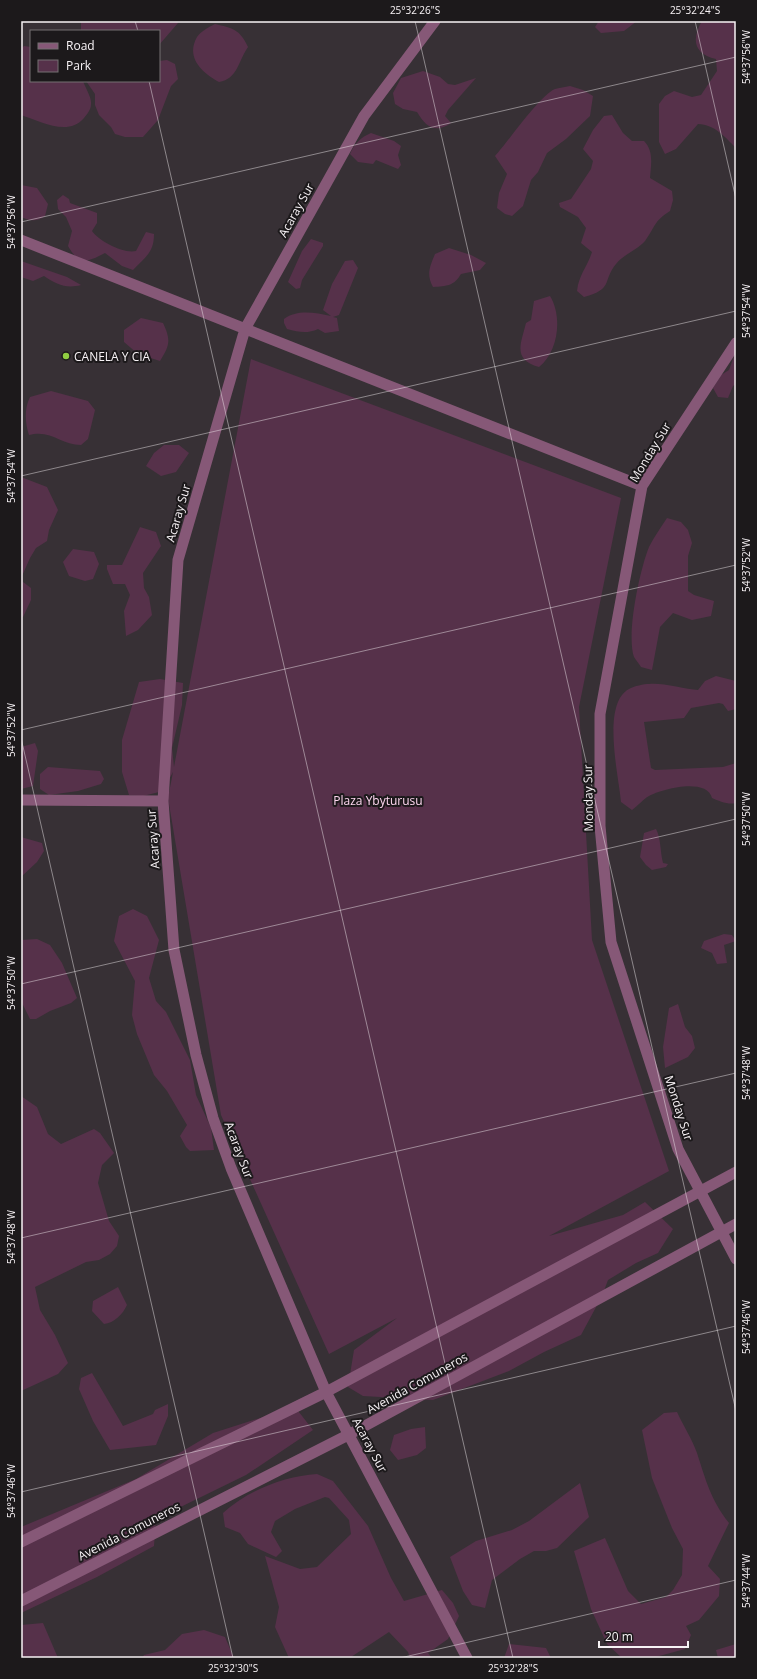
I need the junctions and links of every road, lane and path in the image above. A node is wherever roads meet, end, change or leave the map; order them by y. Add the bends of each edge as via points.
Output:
1 (435, 21) edge
2 (21, 240) edge
3 (245, 329) junction
4 (736, 343) edge
5 (642, 486) junction
6 (21, 800) edge
7 (163, 801) junction
8 (736, 1172) edge
9 (700, 1193) junction
10 (736, 1224) edge
11 (722, 1231) junction
12 (736, 1259) edge
13 (326, 1392) junction
14 (350, 1434) junction
15 (21, 1542) edge
16 (21, 1601) edge
17 (467, 1658) edge

1 - 3 street, Acaray Sur via 364,116
2 - 3 street
3 - 5 street
3 - 7 street, Acaray Sur via 178,560
4 - 5 street, Monday Sur
5 - 9 street, Monday Sur via 600,714 600,826 611,942 678,1149
6 - 7 street
7 - 13 street, Acaray Sur via 174,950 196,1055 213,1118 234,1175
8 - 9 street
9 - 11 street, Monday Sur
9 - 13 street
10 - 11 street, Avenida Comuneros
11 - 12 street, Monday Sur
11 - 14 street, Avenida Comuneros
13 - 14 street, Acaray Sur
13 - 15 street
14 - 16 street, Avenida Comuneros
14 - 17 street, Acaray Sur

